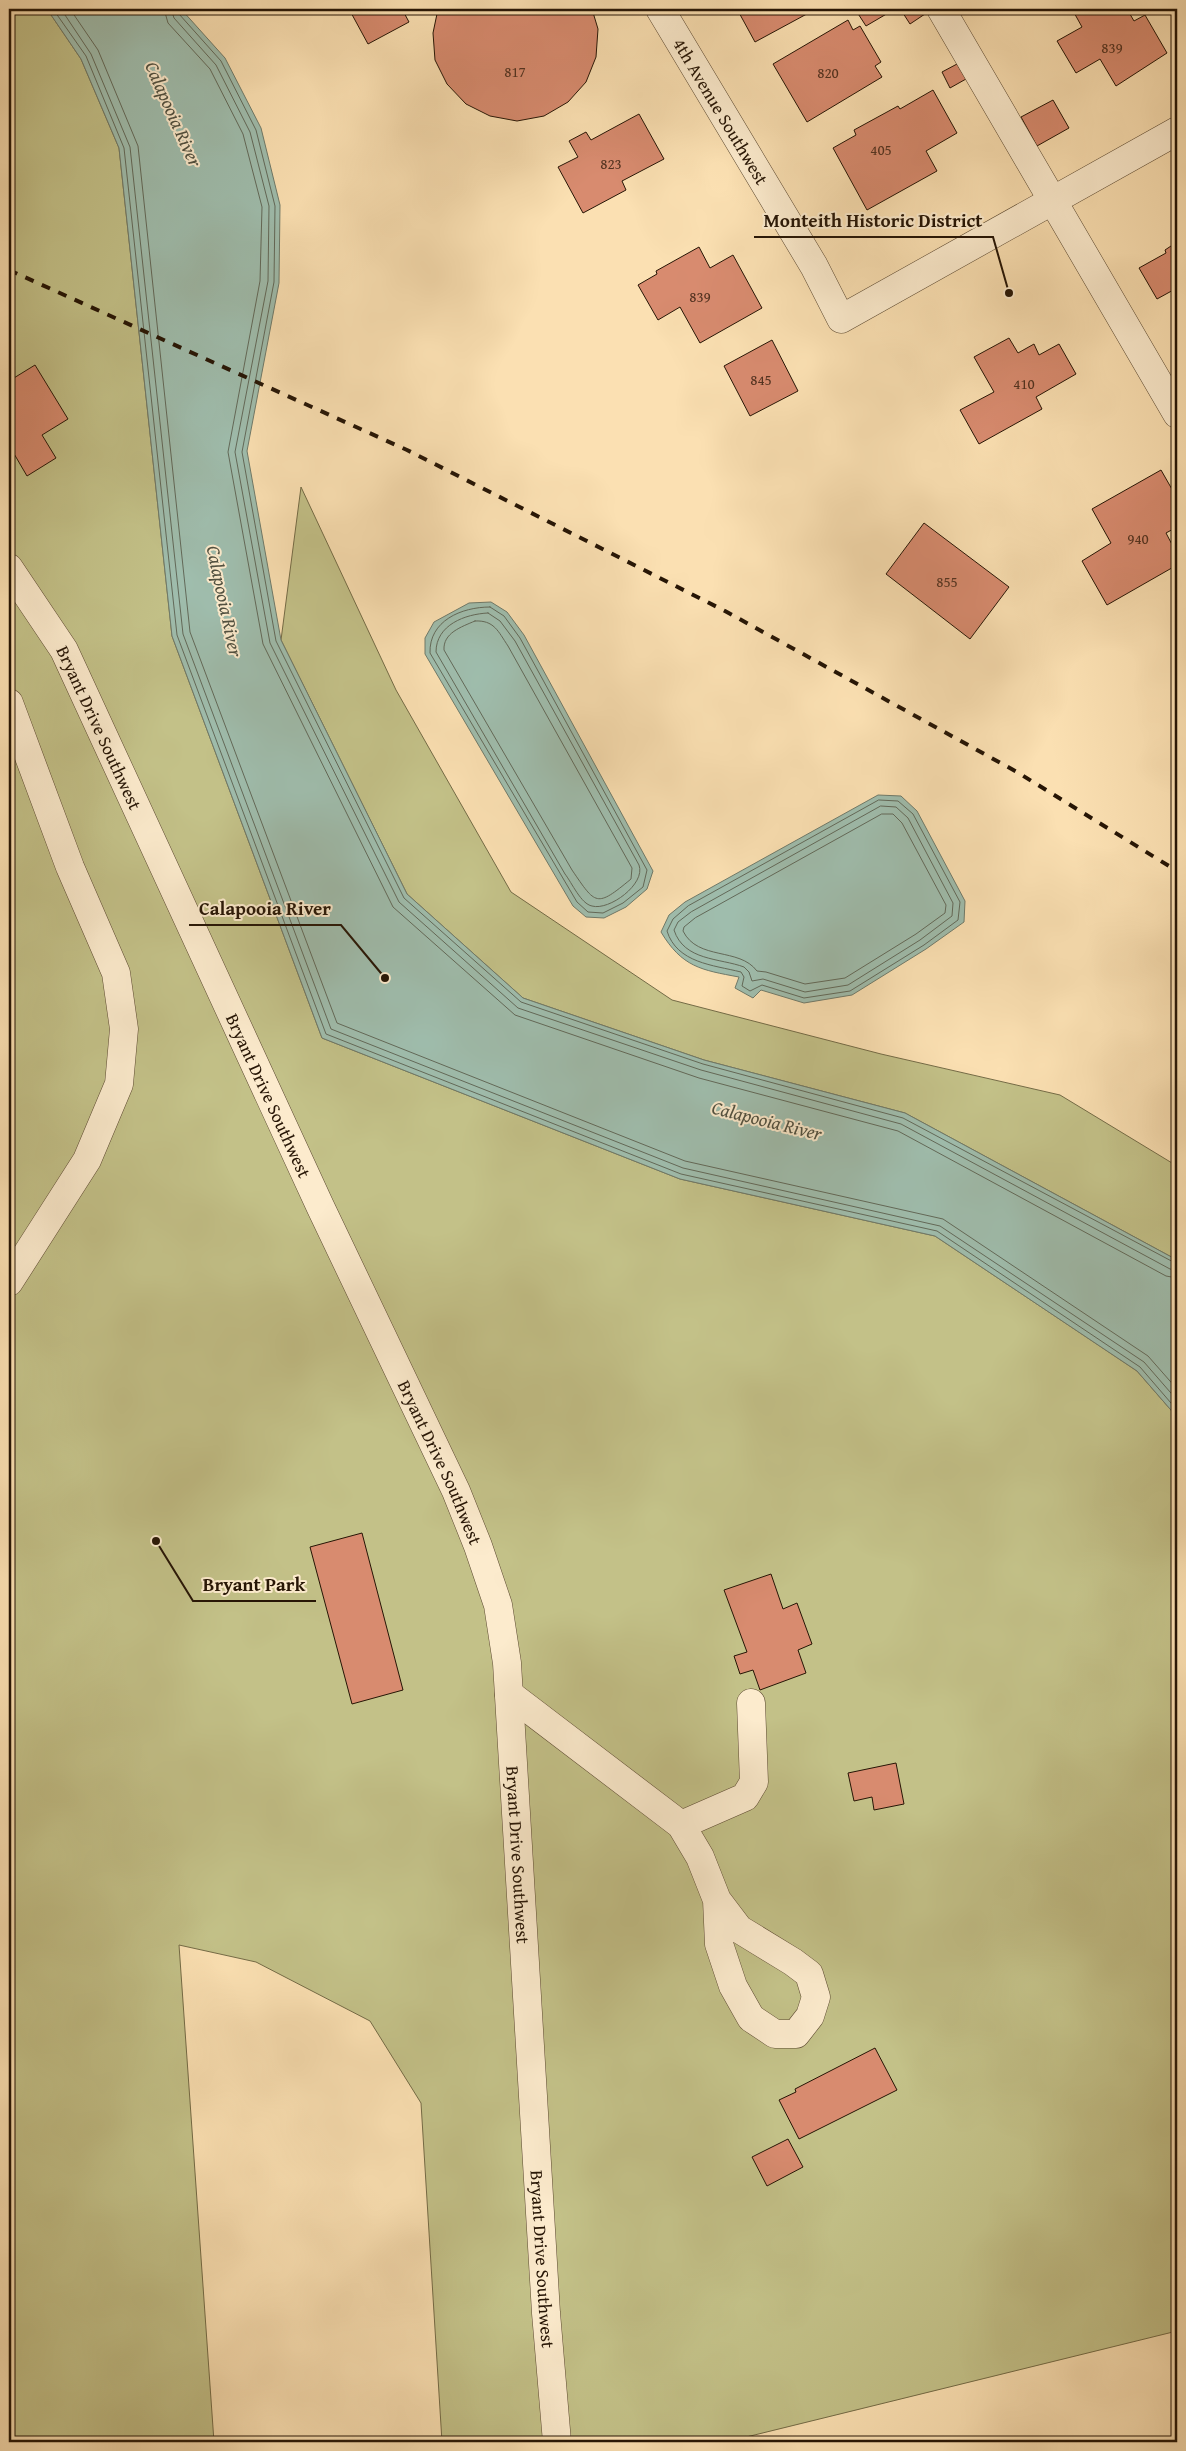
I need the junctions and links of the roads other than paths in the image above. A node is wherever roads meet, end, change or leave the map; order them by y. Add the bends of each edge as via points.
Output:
1 (660, 9) edge
2 (941, 9) edge
3 (1177, 131) edge
4 (1053, 202) junction
5 (1177, 414) edge
6 (9, 568) edge
7 (9, 703) edge
8 (9, 1282) edge
9 (509, 1694) junction
10 (751, 1703) dead end
11 (680, 1825) junction
12 (717, 1900) junction
13 (557, 2442) edge

1 - 4 street, 4th Avenue Southwest via 814,266 841,319
2 - 4 street
3 - 4 street
4 - 5 street
6 - 9 street, Bryant Drive Southwest via 64,650 324,1214 456,1491 498,1605
7 - 8 street via 70,867 116,973 124,1029 119,1084 87,1160
9 - 11 street
9 - 13 street, Bryant Drive Southwest via 546,2313
10 - 11 street via 754,1782 745,1797
11 - 12 street via 700,1857
12 - 12 street via 739,1929 809,1974 816,1997 810,2016 796,2034 775,2034 752,2018 733,1986 719,1944

